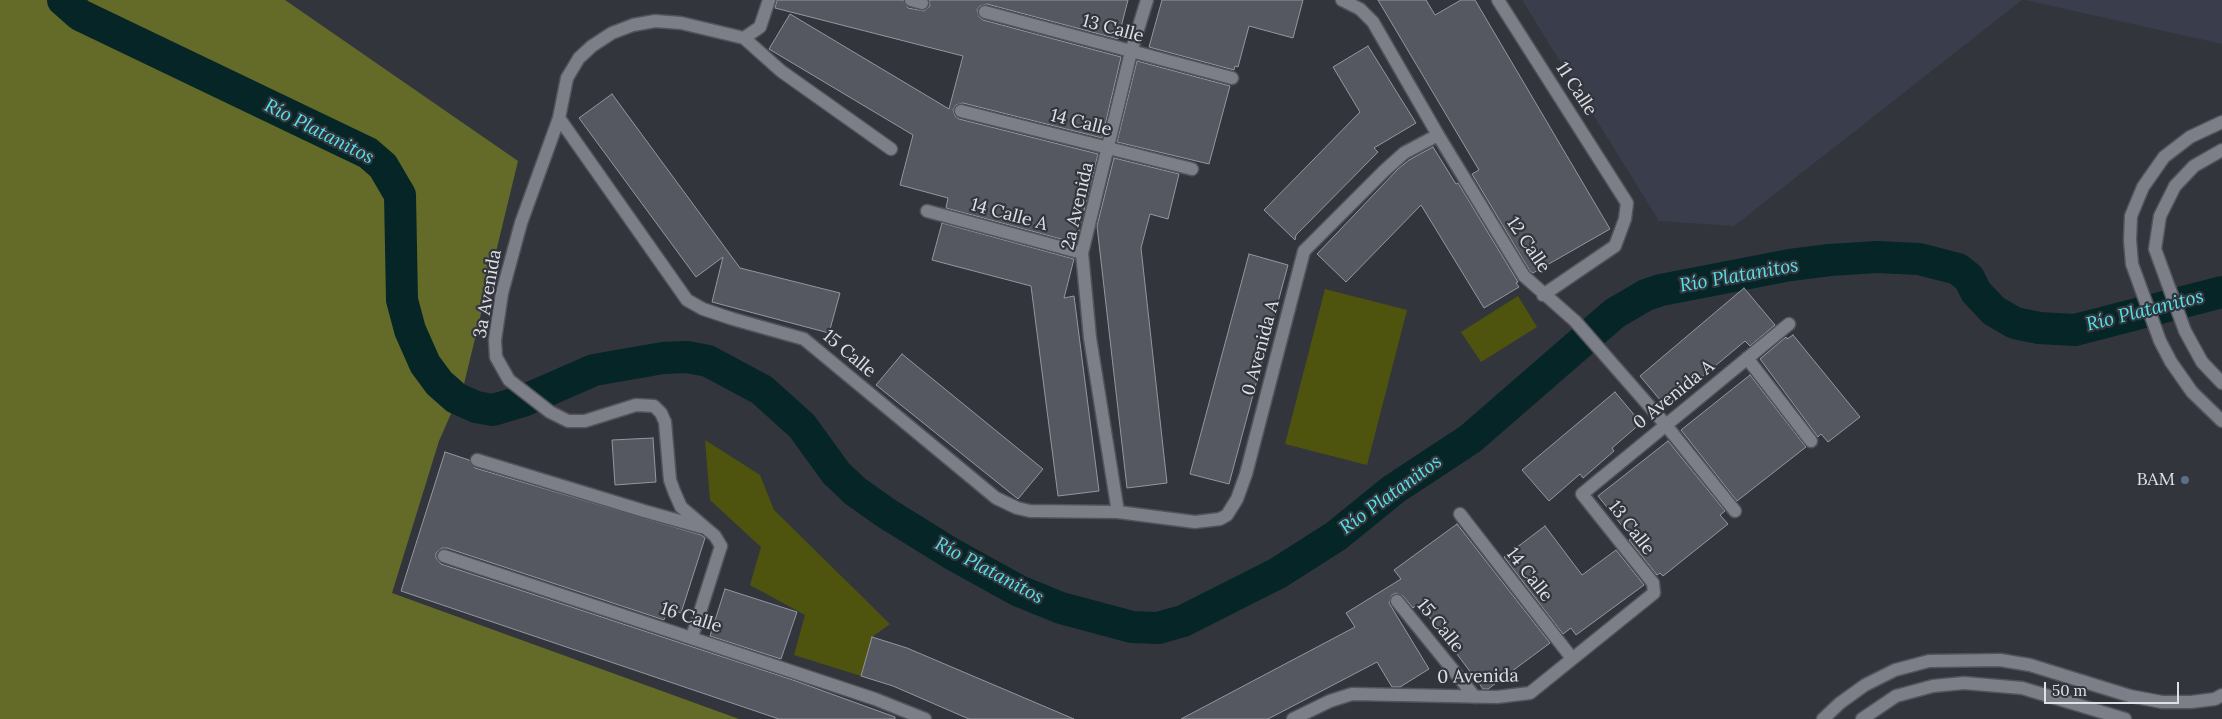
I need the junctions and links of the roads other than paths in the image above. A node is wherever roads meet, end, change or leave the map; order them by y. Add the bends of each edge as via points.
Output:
1 (769, 0) edge
2 (1147, 0) edge
3 (1342, 0) edge
4 (1498, 0) edge
5 (986, 12) dead end
6 (744, 38) junction
7 (1131, 52) junction
8 (1232, 78) dead end
9 (960, 111) dead end
10 (559, 118) junction
11 (2222, 122) edge
12 (1438, 136) junction
13 (891, 148) dead end
14 (1109, 148) junction
15 (2222, 150) edge
16 (1192, 168) dead end
17 (927, 211) dead end
18 (1082, 253) junction
19 (1543, 295) junction
20 (1789, 324) dead end
21 (1747, 358) junction
22 (2222, 383) edge
23 (2222, 421) edge
24 (1665, 424) junction
25 (1812, 441) dead end
26 (477, 460) dead end
27 (1582, 494) joint
28 (1735, 511) dead end
29 (1118, 512) junction
30 (1460, 514) dead end
31 (706, 528) junction
32 (444, 556) dead end
33 (1653, 583) joint
34 (1397, 601) dead end
35 (692, 637) junction
36 (1571, 657) junction
37 (2222, 695) edge
38 (1475, 697) junction
39 (925, 719) edge
40 (1294, 719) edge
41 (1823, 719) edge
42 (1862, 719) edge
43 (2125, 719) edge

1 - 6 street via 760,26
2 - 7 street, 2a Avenida
3 - 12 street, 12 Calle via 1360,9 1372,22
4 - 19 street, 11 Calle via 1624,197 1628,209 1615,246
5 - 7 street, 13 Calle
6 - 10 street, 3a Avenida via 681,23 655,22 633,25 612,33 579,58 567,78
6 - 13 street via 781,71
7 - 8 street, 13 Calle
7 - 14 street, 2a Avenida
9 - 14 street, 14 Calle
10 - 29 street, 15 Calle via 687,300 703,309 804,339 1007,504 1030,511
10 - 31 street, 3a Avenida via 521,223 502,293 495,340 496,357 502,370 520,390 568,421 585,421 636,405 654,406 665,422 670,480 674,491 681,507
11 - 23 street via 2190,137 2164,158 2143,187 2131,216 2130,240 2132,264 2160,341 2192,392
12 - 19 street, 12 Calle via 1524,276
12 - 29 street, 0 Avenida A via 1404,153 1304,251 1246,474 1233,508 1220,519 1210,522
14 - 16 street, 14 Calle
14 - 18 street, 2a Avenida
15 - 22 street via 2194,166 2175,186 2160,216 2155,248 2185,331 2202,362
17 - 18 street, 14 Calle A
18 - 29 street, 2a Avenida via 1090,338
19 - 24 street, 12 Calle via 1575,321
20 - 21 street, 0 Avenida A
21 - 24 street, 0 Avenida A
21 - 25 street
24 - 27 street, 0 Avenida A
24 - 28 street, 12 Calle
26 - 31 street
27 - 33 street, 13 Calle
30 - 36 street, 14 Calle
31 - 35 street, 3a Avenida via 719,540 720,550
32 - 35 street, 16 Calle
33 - 36 street, 0 Avenida via 1654,593
34 - 38 street, 15 Calle
35 - 39 street, 16 Calle
36 - 38 street, 0 Avenida via 1530,693
37 - 41 street via 2191,702 2162,702 2130,696 2030,665 2000,660 1929,661 1895,670 1864,685
38 - 40 street, 0 Avenida via 1352,694
42 - 43 street via 1896,696 1933,686 1964,683 2022,688

